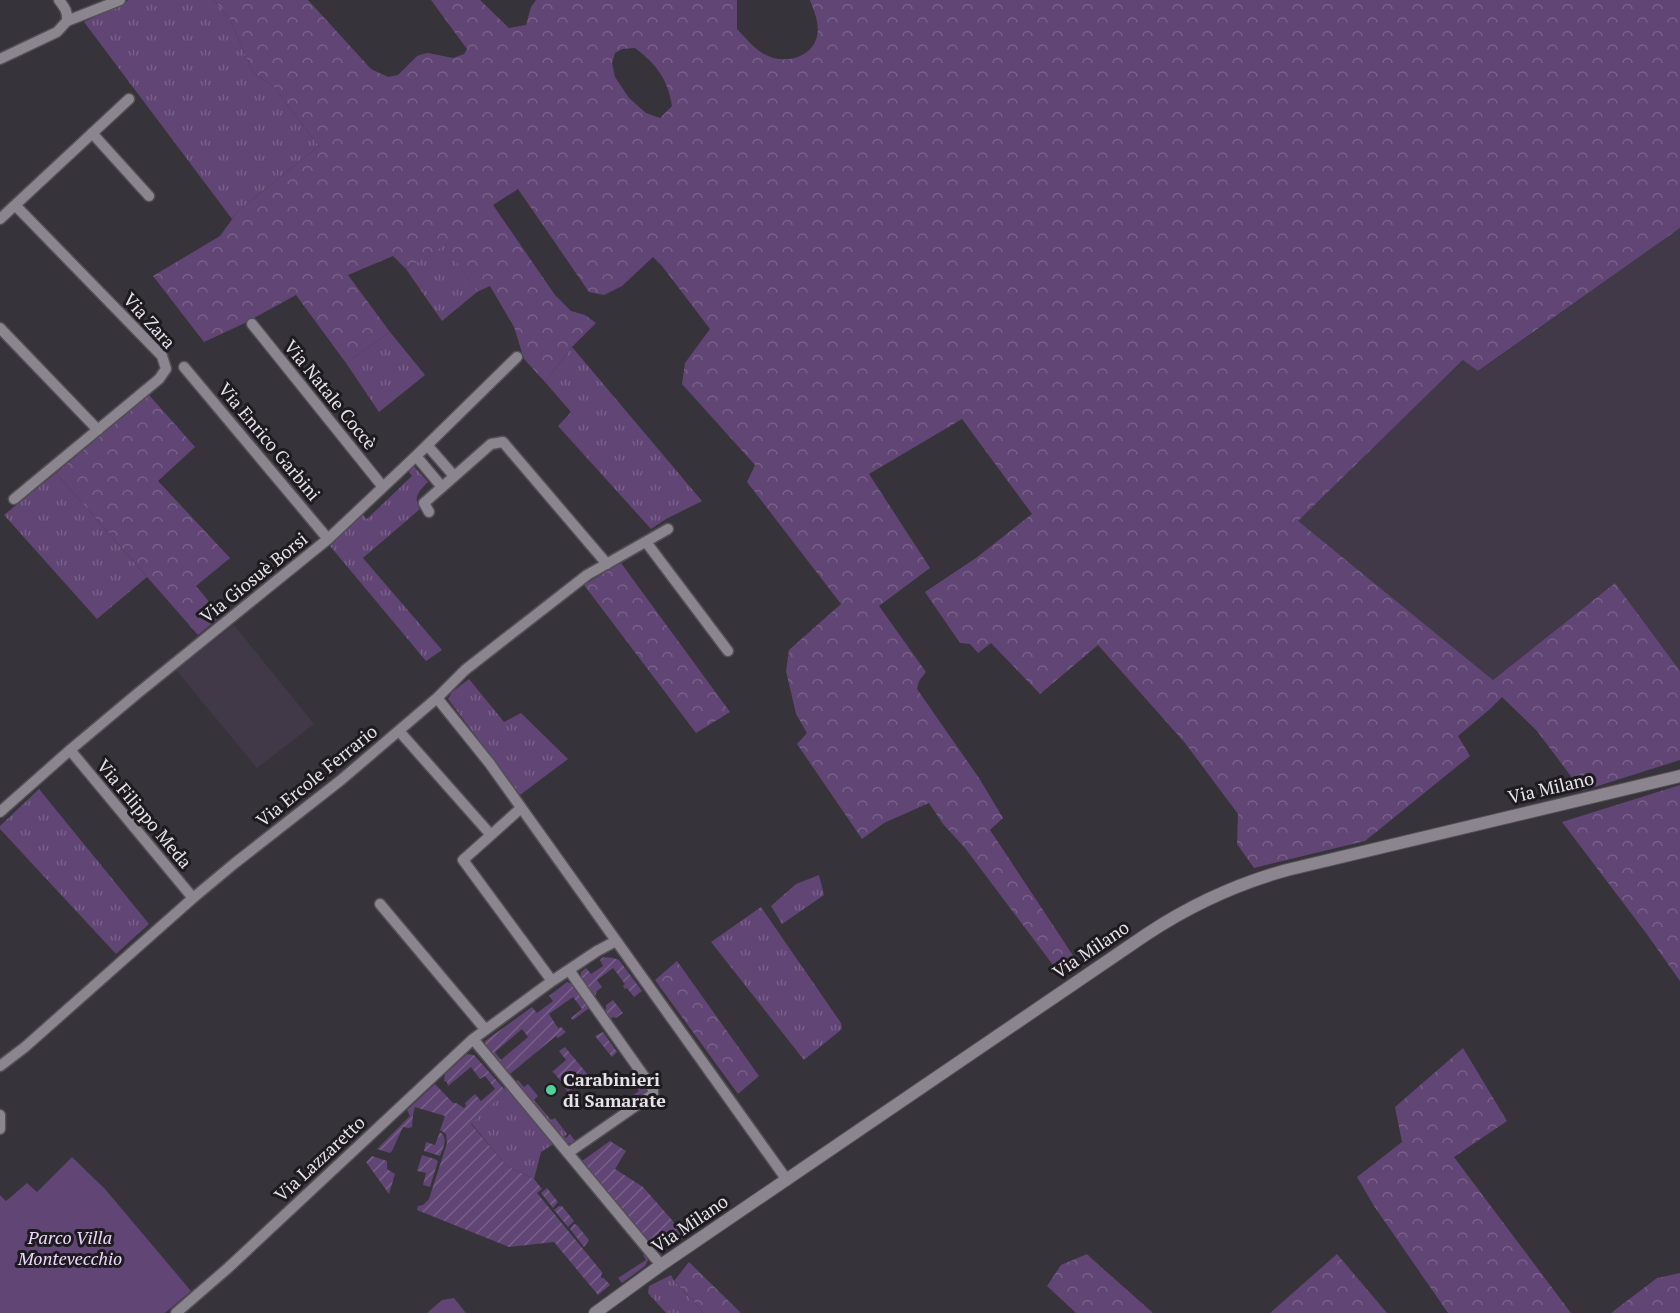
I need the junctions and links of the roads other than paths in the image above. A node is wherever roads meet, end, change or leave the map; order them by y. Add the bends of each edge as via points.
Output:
1 (59, 0) edge
2 (120, 0) edge
3 (67, 21) junction
4 (0, 59) edge
5 (129, 99) dead end
6 (92, 133) junction
7 (149, 196) dead end
8 (15, 205) junction
9 (0, 219) edge
10 (252, 324) dead end
11 (0, 328) edge
12 (517, 357) dead end
13 (184, 367) dead end
14 (98, 430) junction
15 (427, 445) junction
16 (416, 456) junction
17 (454, 476) junction
18 (383, 487) junction
19 (442, 487) junction
20 (14, 498) dead end
21 (429, 512) dead end
22 (668, 529) dead end
23 (328, 539) junction
24 (646, 542) junction
25 (607, 564) junction
26 (728, 651) dead end
27 (437, 698) junction
28 (399, 731) junction
29 (70, 750) junction
30 (1680, 776) edge
31 (521, 808) junction
32 (0, 812) edge
33 (491, 835) junction
34 (193, 898) junction
35 (380, 904) dead end
36 (616, 941) junction
37 (569, 970) junction
38 (552, 981) junction
39 (485, 1029) junction
40 (474, 1039) junction
41 (0, 1066) edge
42 (0, 1115) edge
43 (0, 1129) edge
44 (568, 1153) junction
45 (787, 1180) junction
46 (661, 1266) junction
47 (176, 1313) edge
48 (595, 1313) edge

1 - 3 street via 66,9
2 - 3 street
3 - 4 street via 57,32
5 - 6 street
6 - 7 street
6 - 8 street
8 - 9 street
8 - 14 street, Via Zara via 162,356 166,369 159,379
10 - 18 street, Via Natale Coccè
11 - 14 street
12 - 15 street, Via Giosuè Borsi
13 - 23 street, Via Enrico Garbini
14 - 20 street, Via Zara
15 - 16 street, Via Giosuè Borsi
15 - 17 street
16 - 18 street, Via Giosuè Borsi
16 - 19 street
17 - 19 street
17 - 25 street via 490,444 503,442
18 - 23 street, Via Giosuè Borsi
19 - 21 street via 424,503
22 - 24 street, Via Ercole Ferrario
23 - 29 street, Via Giosuè Borsi
24 - 25 street, Via Ercole Ferrario
24 - 26 street
25 - 27 street, Via Ercole Ferrario via 535,614 465,670
27 - 28 street, Via Ercole Ferrario
27 - 31 street
28 - 33 street
28 - 34 street, Via Ercole Ferrario
29 - 32 street, Via Giosuè Borsi
29 - 34 street, Via Filippo Meda
30 - 45 street, Via Milano via 1287,870 1215,895 1147,934
31 - 33 street
31 - 36 street
33 - 38 street via 463,860
34 - 41 street, Via Ercole Ferrario
35 - 39 street
36 - 37 street, Via Lazzaretto
36 - 45 street
37 - 38 street, Via Lazzaretto
37 - 44 street via 653,1094
38 - 39 street, Via Lazzaretto
39 - 40 street, Via Lazzaretto
40 - 44 street
40 - 47 street, Via Lazzaretto
42 - 43 street
44 - 46 street
45 - 46 street, Via Milano
46 - 48 street, Via Milano

